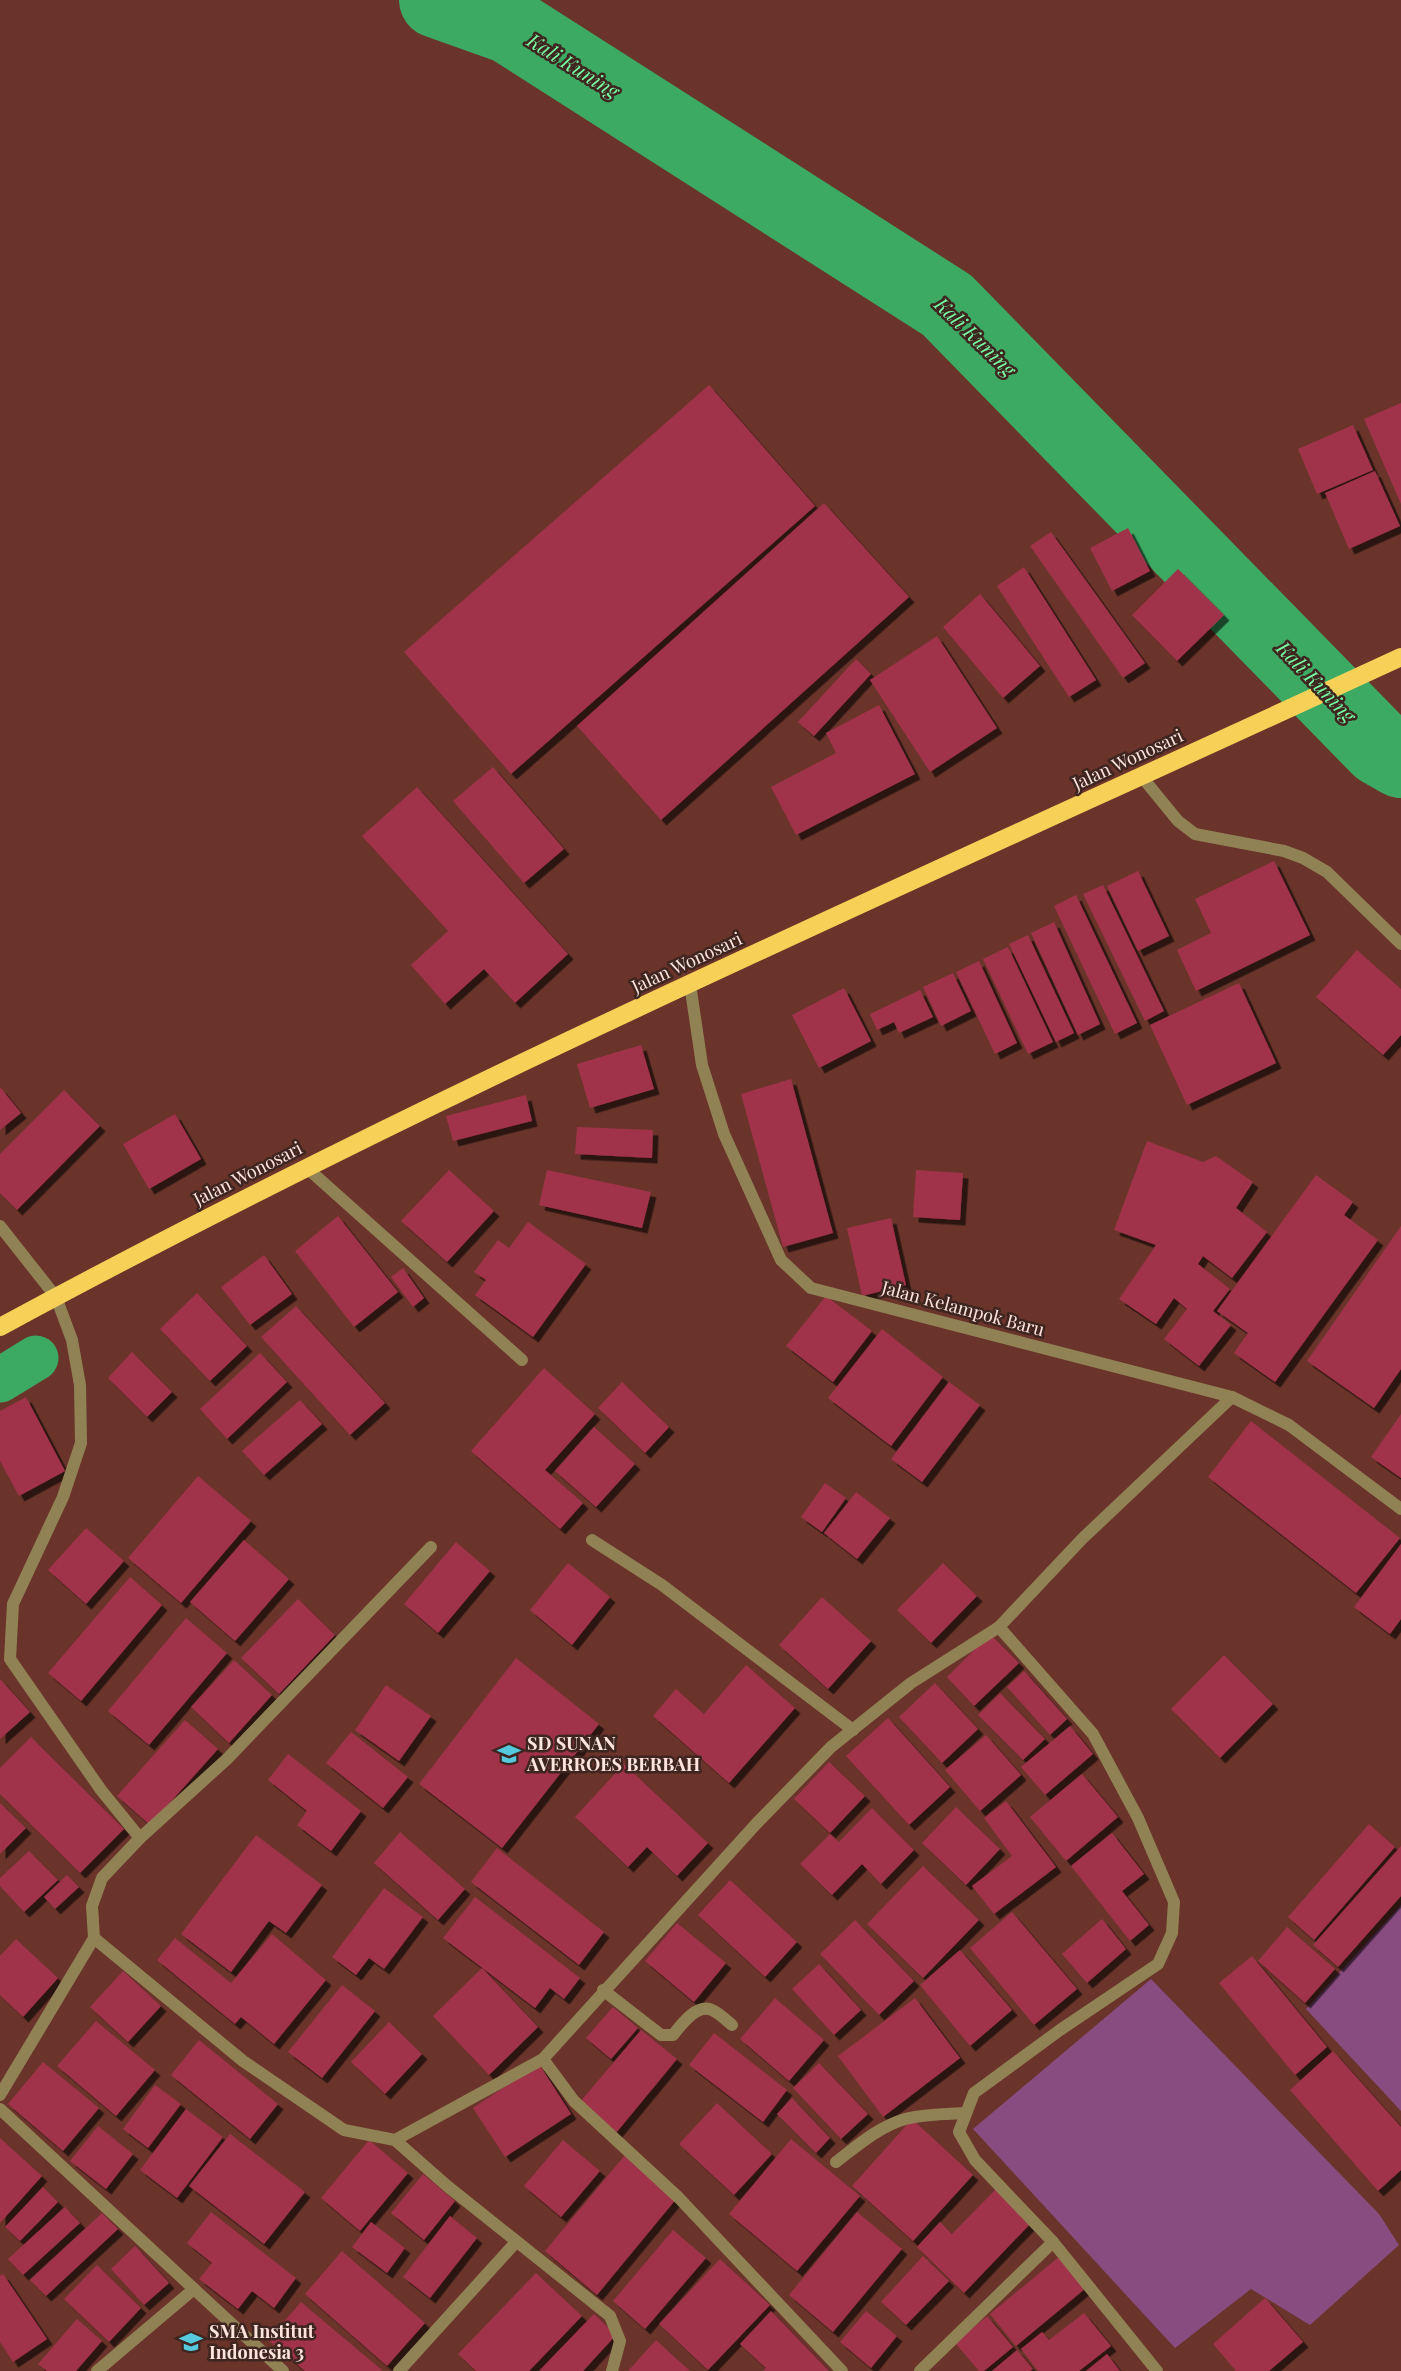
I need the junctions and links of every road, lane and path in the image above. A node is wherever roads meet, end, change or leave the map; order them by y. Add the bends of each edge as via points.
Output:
1 (1401, 657) edge
2 (1142, 777) junction
3 (1401, 944) edge
4 (690, 984) junction
5 (307, 1167) junction
6 (0, 1226) edge
7 (56, 1297) junction
8 (0, 1327) edge
9 (522, 1360) dead end
10 (1232, 1397) junction
11 (1401, 1509) edge
12 (592, 1539) dead end
13 (431, 1547) dead end
14 (999, 1627) junction
15 (853, 1730) junction
16 (140, 1838) junction
17 (94, 1938) junction
18 (603, 1990) junction
19 (732, 2025) dead end
20 (543, 2059) junction
21 (0, 2095) edge
22 (0, 2109) edge
23 (966, 2113) junction
24 (395, 2140) junction
25 (836, 2162) dead end
26 (516, 2242) junction
27 (1053, 2242) junction
28 (194, 2289) junction
29 (97, 2371) edge
30 (283, 2371) edge
31 (399, 2371) edge
32 (612, 2371) edge
33 (842, 2371) edge
34 (920, 2371) edge
35 (1157, 2371) edge

1 - 2 highway, Jalan Wonosari
2 - 3 street via 1178,821 1195,834 1284,851 1327,872
2 - 4 highway, Jalan Wonosari
4 - 5 highway, Jalan Wonosari
4 - 10 street, Jalan Kelampok Baru via 702,1065 724,1134 781,1260 811,1288
5 - 7 highway, Jalan Wonosari
5 - 9 street
6 - 7 street
7 - 8 highway, Jalan Wonosari
7 - 16 street via 72,1340 80,1385 81,1443 63,1497 13,1605 10,1659 101,1790
10 - 11 street, Jalan Kelampok Baru via 1289,1425
10 - 14 street via 1082,1539
12 - 15 street via 662,1585
13 - 16 street via 227,1759
14 - 15 street via 911,1683
14 - 23 street via 1093,1734 1138,1818 1174,1902 1173,1922 1158,1964 974,2093
15 - 18 street via 831,1747 756,1824
16 - 17 street via 102,1878 92,1906
17 - 21 street
17 - 24 street via 243,2061 344,2130
18 - 19 street via 661,2036 673,2035 690,2015 706,2009
18 - 20 street
20 - 24 street
20 - 33 street via 574,2101 679,2198
22 - 28 street
23 - 25 street via 896,2123
23 - 27 street via 959,2132 975,2160
24 - 26 street
26 - 31 street
26 - 32 street via 610,2316 620,2341
27 - 34 street
27 - 35 street
28 - 29 street
28 - 30 street

